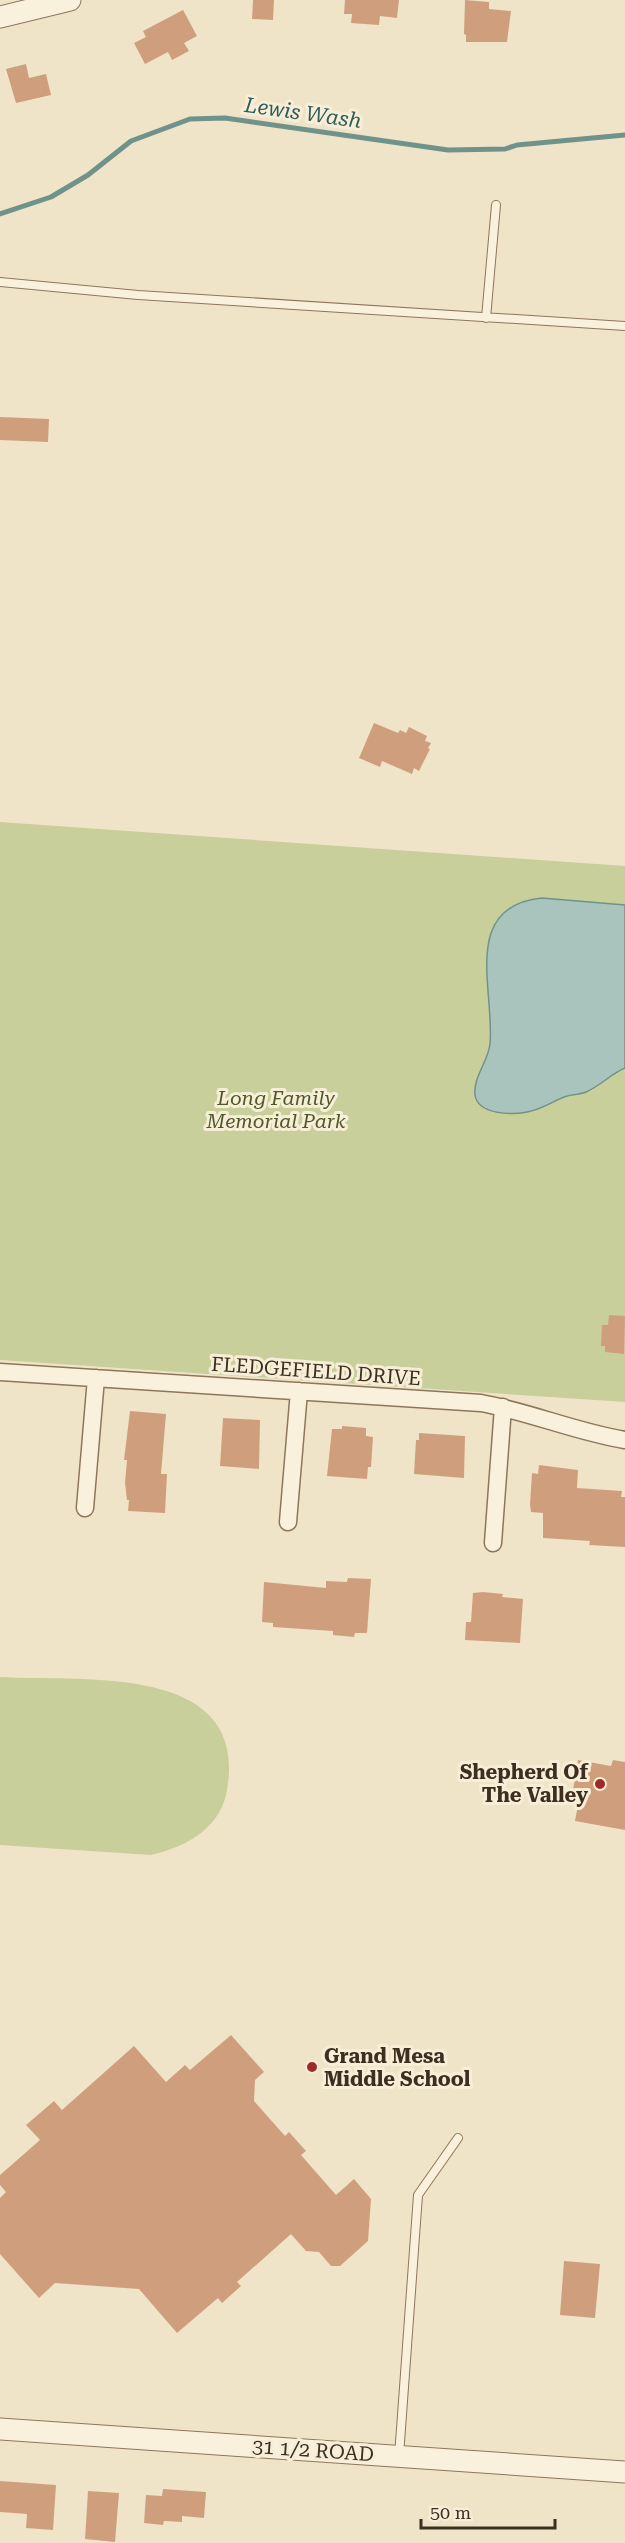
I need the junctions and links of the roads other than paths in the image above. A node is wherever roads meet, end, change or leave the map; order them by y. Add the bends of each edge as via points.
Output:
1 (70, 0) edge
2 (0, 17) edge
3 (496, 205) dead end
4 (0, 282) edge
5 (486, 318) junction
6 (625, 326) edge
7 (0, 1372) edge
8 (96, 1378) junction
9 (299, 1391) junction
10 (503, 1407) junction
11 (625, 1440) edge
12 (85, 1508) dead end
13 (288, 1522) dead end
14 (494, 1543) dead end
15 (458, 2138) dead end
16 (0, 2428) edge
17 (399, 2456) junction
18 (625, 2472) edge

1 - 2 street
3 - 5 lane
4 - 5 lane
5 - 6 lane
7 - 8 street, FLEDGEFIELD DRIVE
8 - 9 street, FLEDGEFIELD DRIVE
8 - 12 street
9 - 10 street, FLEDGEFIELD DRIVE
9 - 13 street
10 - 11 street, FLEDGEFIELD DRIVE via 591,1434
10 - 14 street
15 - 17 lane via 418,2195
16 - 17 street, 31 1/2 ROAD
17 - 18 street, 31 1/2 ROAD

